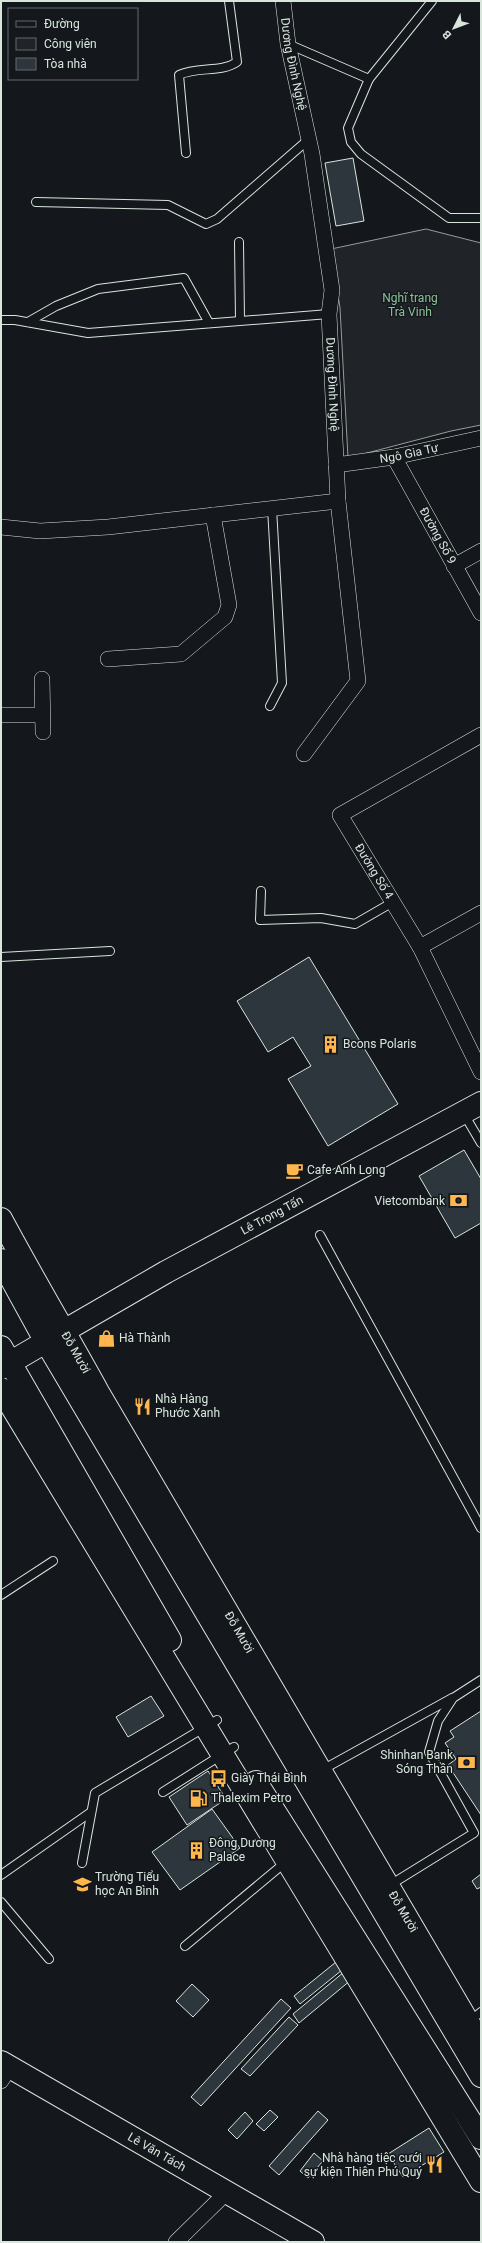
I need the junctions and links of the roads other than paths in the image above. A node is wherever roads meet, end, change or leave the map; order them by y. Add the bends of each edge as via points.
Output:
1 (229, 1) edge
2 (283, 1) edge
3 (432, 1) edge
4 (288, 44) junction
5 (369, 79) junction
6 (308, 139) junction
7 (186, 153) dead end
8 (36, 202) dead end
9 (481, 218) edge
10 (239, 242) dead end
11 (329, 314) junction
12 (1, 320) edge
13 (240, 320) junction
14 (28, 322) junction
15 (209, 323) junction
16 (481, 438) edge
17 (394, 457) junction
18 (336, 465) junction
19 (338, 501) junction
20 (272, 508) junction
21 (213, 515) junction
22 (1, 527) edge
23 (481, 551) edge
24 (454, 566) junction
25 (481, 614) edge
26 (108, 659) dead end
27 (42, 679) dead end
28 (270, 706) dead end
29 (1, 715) edge
30 (42, 715) junction
31 (43, 732) dead end
32 (481, 735) edge
33 (304, 754) dead end
34 (261, 891) dead end
35 (393, 902) junction
36 (481, 912) edge
37 (420, 946) junction
38 (110, 951) dead end
39 (1, 957) edge
40 (481, 1072) edge
41 (472, 1108) edge
42 (481, 1143) edge
43 (1, 1219) edge
44 (320, 1235) dead end
45 (1, 1260) edge
46 (64, 1331) junction
47 (46, 1342) junction
48 (4, 1360) edge
49 (1, 1389) edge
50 (481, 1528) edge
51 (53, 1560) dead end
52 (1, 1595) edge
53 (481, 1680) edge
54 (453, 1698) junction
55 (211, 1723) junction
56 (228, 1751) junction
57 (322, 1770) junction
58 (163, 1792) dead end
59 (91, 1812) junction
60 (288, 1860) junction
61 (82, 1863) dead end
62 (1, 1875) edge
63 (387, 1887) junction
64 (1, 1902) edge
65 (185, 1946) dead end
66 (49, 1959) dead end
67 (475, 2017) edge
68 (481, 2044) edge
69 (4, 2070) edge
70 (481, 2076) edge
71 (481, 2138) edge
72 (481, 2181) edge
73 (228, 2191) junction
74 (176, 2242) edge
75 (313, 2242) edge

1 - 7 lane via 237,62 230,67 199,69 180,76
2 - 4 street, Dương Đình Nghệ
3 - 5 lane
4 - 5 lane
4 - 6 street, Dương Đình Nghệ
5 - 9 lane via 348,128 351,142 361,154 448,218
6 - 8 lane via 217,219 206,224 168,205
6 - 11 street, Dương Đình Nghệ via 332,290
10 - 13 lane
11 - 13 lane
11 - 18 street, Dương Đình Nghệ
12 - 14 lane
13 - 15 lane
14 - 15 lane via 88,333
14 - 15 lane via 56,306 98,289 184,278
16 - 17 street, Ngô Gia Tự
17 - 18 street, Ngô Gia Tự
17 - 24 street, Đường Số 9
18 - 19 street, Dương Đình Nghệ
19 - 20 street
19 - 33 street, Dương Đình Nghệ via 358,681
20 - 21 street
20 - 28 lane via 282,683
21 - 22 street via 108,527 40,531
21 - 26 street via 230,605 224,617 181,654
23 - 24 street
24 - 25 street, Đường Số 9
27 - 30 street
29 - 30 street
30 - 31 street
32 - 35 street, Đường Số 4 via 340,815
34 - 35 lane via 260,920 320,918 355,924
35 - 37 street, Đường Số 4
36 - 37 street
37 - 40 street, Đường Số 4
38 - 39 lane
41 - 42 lane
41 - 46 main road, Lê Trọng Tấn via 166,1272
43 - 46 main road, Đỗ Mười via 42,1296
44 - 50 lane
45 - 47 main road, Đỗ Mười
46 - 47 main road, Lê Trọng Tấn
46 - 57 main road, Đỗ Mười
47 - 48 main road, Lê Trọng Tấn
47 - 70 main road, Đỗ Mười
48 - 55 main road
49 - 55 main road
51 - 52 lane
53 - 54 lane
54 - 57 lane
54 - 63 lane via 438,1721 429,1752 474,1833
55 - 56 main road
55 - 59 lane via 95,1793
56 - 58 lane
56 - 60 main road
56 - 71 main road via 301,1850
57 - 63 main road, Đỗ Mười
59 - 61 lane
59 - 62 lane
60 - 65 lane
60 - 72 main road
63 - 67 main road, Đỗ Mười
64 - 66 lane
67 - 68 main road, Đỗ Mười
69 - 73 main road, Lê Văn Tách
73 - 74 street
73 - 75 main road, Lê Văn Tách

